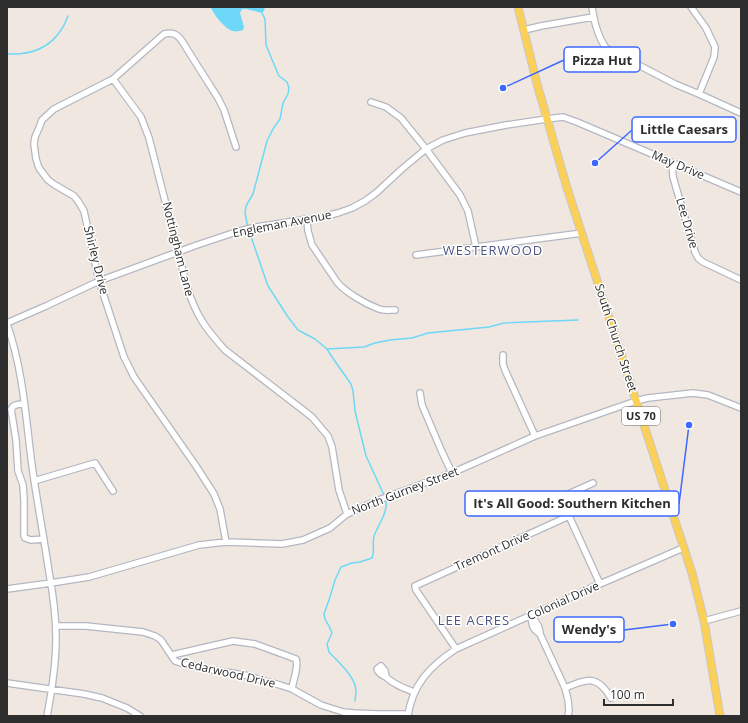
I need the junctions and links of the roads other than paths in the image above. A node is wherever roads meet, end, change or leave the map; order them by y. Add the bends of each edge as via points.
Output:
1 (518, 7) edge
2 (592, 7) edge
3 (691, 7) edge
4 (593, 17) junction
5 (524, 30) junction
6 (113, 79) junction
7 (699, 94) junction
8 (371, 102) dead end
9 (741, 113) edge
10 (547, 119) junction
11 (236, 147) dead end
12 (426, 149) junction
13 (672, 163) junction
14 (741, 192) edge
15 (307, 220) junction
16 (582, 233) junction
17 (476, 247) junction
18 (178, 252) junction
19 (416, 255) dead end
20 (99, 280) junction
21 (741, 280) edge
22 (395, 310) dead end
23 (7, 323) edge
24 (503, 355) dead end
25 (420, 393) dead end
26 (636, 401) junction
27 (24, 404) junction
28 (741, 408) edge
29 (535, 436) junction
30 (452, 473) junction
31 (34, 481) junction
32 (592, 483) dead end
33 (113, 491) dead end
34 (347, 514) junction
35 (569, 516) junction
36 (44, 539) junction
37 (226, 542) junction
38 (684, 548) junction
39 (51, 583) junction
40 (600, 584) junction
41 (7, 589) edge
42 (741, 611) edge
43 (531, 616) junction
44 (704, 621) junction
45 (56, 626) junction
46 (456, 650) junction
47 (172, 655) junction
48 (386, 677) dead end
49 (7, 683) edge
50 (565, 688) junction
51 (292, 689) junction
52 (52, 690) junction
53 (414, 692) junction
54 (611, 698) dead end
55 (408, 715) edge
56 (47, 716) edge
57 (140, 716) edge
58 (568, 716) edge
59 (720, 716) edge

1 - 5 main road, South Church Street / US 70
2 - 4 street
3 - 7 street via 706,28 715,47
4 - 5 street
4 - 7 street via 602,44 606,48
5 - 10 main road, South Church Street / US 70
6 - 11 street, Shirley Drive via 164,34 173,33 180,38 218,98
6 - 18 street, Nottingham Lane via 141,117 147,132
6 - 20 street, Shirley Drive via 54,109 42,120 34,144 36,159 44,175 74,196 84,211
7 - 9 street
8 - 12 street via 386,107 401,118
10 - 12 street, Engleman Avenue via 466,133 443,140
10 - 13 street, May Drive via 563,117
10 - 16 main road, South Church Street / US 70
12 - 15 street, Engleman Avenue via 365,201 338,213
12 - 17 street via 460,195 468,211
13 - 14 street, May Drive
13 - 21 street, Lee Drive via 698,258
15 - 18 street, Engleman Avenue via 256,227
15 - 22 street via 312,245 341,287 380,309
16 - 17 street
16 - 26 main road, South Church Street / US 70
17 - 19 street
18 - 20 street, Engleman Avenue
18 - 34 street, Nottingham Lane via 194,307 212,336 242,364 312,417 328,436 339,490
20 - 23 street, Engleman Avenue
20 - 37 street, Shirley Drive via 128,366 214,494 220,509
23 - 27 street via 16,351
24 - 29 street via 505,370
25 - 30 street via 422,405
26 - 28 street, North Gurney Street via 693,393 708,395
26 - 29 street, North Gurney Street
26 - 38 main road, South Church Street / US 70
27 - 31 street
27 - 36 street via 12,406 11,409 18,471 23,485 24,536 31,540
29 - 30 street, North Gurney Street
30 - 34 street, North Gurney Street
31 - 33 street via 95,463
31 - 36 street
32 - 35 street via 564,496
34 - 37 street, North Gurney Street via 330,528 303,540 273,544
35 - 40 street
35 - 46 street, Tremont Drive via 415,586
36 - 39 street
37 - 39 street, North Gurney Street via 199,545 89,577
38 - 40 street, Colonial Drive
38 - 44 main road, South Church Street / US 70
39 - 41 street, North Gurney Street
39 - 45 street
40 - 43 street, Colonial Drive
42 - 44 street
43 - 46 street, Colonial Drive
43 - 50 street via 540,629
44 - 59 main road, South Church Street / US 70
45 - 47 street, Cedarwood Drive via 86,626 143,632 161,640
45 - 52 street
46 - 53 street, Colonial Drive via 432,667
47 - 51 street, Cedarwood Drive via 175,661 184,664 250,676
47 - 51 street via 233,641 255,644 298,661
48 - 53 street
49 - 52 street
50 - 54 street via 593,680 606,689
50 - 58 street
51 - 55 street, Cedarwood Drive via 321,705 342,712
52 - 56 street
52 - 57 street via 102,698
53 - 55 street, Colonial Drive

